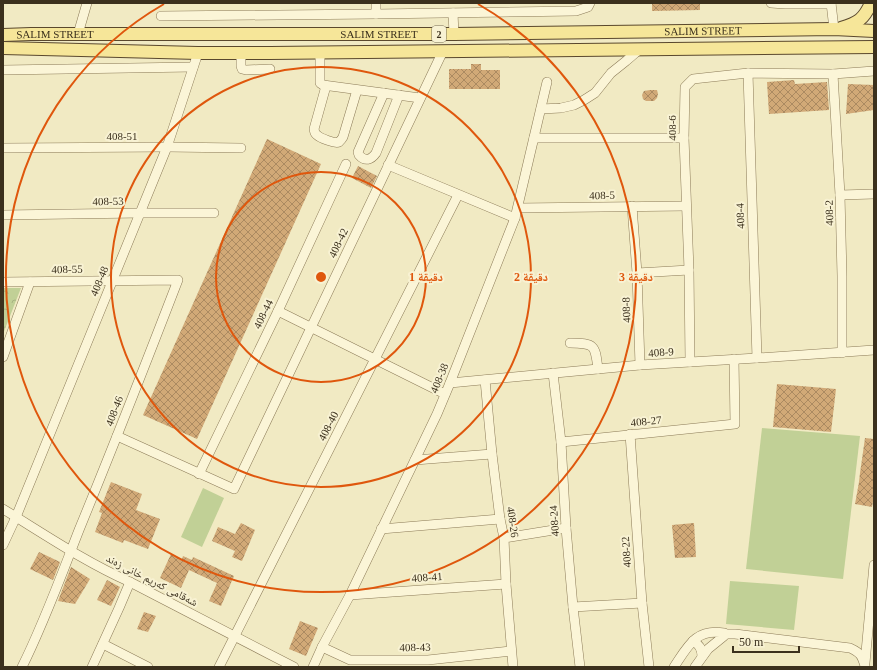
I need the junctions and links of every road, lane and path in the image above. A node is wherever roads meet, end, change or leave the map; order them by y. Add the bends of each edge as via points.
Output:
1 (87, 3) edge
2 (376, 3) edge
3 (590, 3) edge
4 (771, 3) edge
5 (831, 3) edge
6 (871, 3) edge
7 (785, 4) edge
8 (453, 13) junction
9 (376, 14) junction
10 (161, 16) dead end
11 (834, 29) junction
12 (873, 29) edge
13 (78, 34) junction
14 (454, 34) junction
15 (3, 35) edge
16 (827, 47) junction
17 (874, 47) edge
18 (3, 48) edge
19 (640, 49) junction
20 (443, 51) junction
21 (320, 52) junction
22 (198, 53) junction
23 (241, 53) junction
24 (193, 67) junction
25 (270, 69) dead end
26 (3, 70) edge
27 (874, 71) edge
28 (748, 73) junction
29 (833, 74) junction
30 (547, 82) dead end
31 (326, 86) junction
32 (357, 90) junction
33 (384, 93) junction
34 (399, 95) junction
35 (420, 98) junction
36 (541, 109) junction
37 (534, 138) junction
38 (684, 138) junction
39 (3, 148) edge
40 (167, 148) junction
41 (241, 148) dead end
42 (346, 164) dead end
43 (388, 165) junction
44 (874, 194) edge
45 (458, 195) junction
46 (840, 196) junction
47 (632, 206) junction
48 (686, 206) junction
49 (518, 208) junction
50 (140, 213) junction
51 (214, 213) dead end
52 (3, 215) edge
53 (515, 218) junction
54 (689, 270) junction
55 (637, 273) junction
56 (113, 280) junction
57 (178, 280) joint
58 (3, 282) edge
59 (30, 282) junction
60 (278, 311) junction
61 (311, 328) junction
62 (570, 343) dead end
63 (874, 350) edge
64 (842, 353) junction
65 (3, 357) edge
66 (757, 358) junction
67 (375, 359) junction
68 (734, 359) junction
69 (690, 362) junction
70 (640, 365) junction
71 (598, 369) junction
72 (553, 373) junction
73 (485, 380) junction
74 (450, 383) junction
75 (445, 394) junction
76 (630, 434) junction
77 (117, 436) junction
78 (561, 442) junction
79 (492, 454) junction
80 (415, 460) junction
81 (199, 474) junction
82 (3, 509) edge
83 (16, 517) junction
84 (500, 519) junction
85 (566, 528) junction
86 (381, 529) junction
87 (504, 538) junction
88 (3, 545) edge
89 (71, 550) junction
90 (874, 565) edge
91 (130, 582) junction
92 (506, 584) junction
93 (350, 595) junction
94 (642, 603) junction
95 (573, 607) junction
96 (725, 634) junction
97 (235, 637) junction
98 (867, 638) junction
99 (693, 641) junction
100 (103, 644) junction
101 (322, 647) junction
102 (850, 648) junction
103 (511, 651) junction
104 (702, 656) junction
105 (22, 667) edge
106 (92, 667) edge
107 (148, 667) edge
108 (219, 667) edge
109 (294, 667) edge
110 (313, 667) edge
111 (513, 667) edge
112 (580, 667) edge
113 (649, 667) edge
114 (674, 667) edge
115 (695, 667) edge
116 (865, 667) edge

1 - 13 street
2 - 9 street
3 - 8 street via 588,7 576,11
4 - 7 street
5 - 7 street
5 - 11 street
6 - 11 main road via 859,21
8 - 9 street
8 - 14 street
9 - 10 street
11 - 12 main road, SALIM STREET / 2
11 - 14 main road, SALIM STREET / 2
12 - 16 main road via 852,41
13 - 14 main road, SALIM STREET / 2
13 - 15 main road, SALIM STREET / 2
16 - 17 main road, SALIM STREET / 2
16 - 19 main road, SALIM STREET / 2
18 - 22 main road, SALIM STREET / 2
19 - 20 main road, SALIM STREET / 2
19 - 36 street via 611,73 595,93 584,100 561,108
20 - 21 main road, SALIM STREET / 2
20 - 35 street, 408-42
21 - 23 main road, SALIM STREET / 2
21 - 31 street via 320,83
22 - 23 main road, SALIM STREET / 2
22 - 24 street, 408-48
23 - 25 street via 242,68
24 - 26 street
24 - 40 street, 408-48
27 - 29 street, 408-6
28 - 29 street, 408-6
28 - 38 street, 408-6 via 693,79 685,87
28 - 66 street, 408-4
29 - 46 street, 408-2
30 - 36 street, 408-38
31 - 32 street
31 - 32 street via 314,129 318,136 336,143 343,137
32 - 33 street
33 - 34 street
33 - 34 street via 358,152 365,160 370,160 376,153
34 - 35 street
35 - 43 street, 408-42
36 - 37 street, 408-38
37 - 38 street
37 - 49 street, 408-38
38 - 48 street, 408-6
39 - 40 street, 408-51
40 - 41 street, 408-51
40 - 50 street, 408-48
42 - 60 street, 408-44
43 - 45 street
43 - 61 street, 408-42
44 - 46 street
45 - 53 street
45 - 67 street, 408-40
46 - 64 street, 408-2
47 - 48 street, 408-5
47 - 49 street, 408-5
47 - 55 street, 408-8
48 - 54 street, 408-6
49 - 53 street, 408-38
50 - 51 street, 408-53
50 - 52 street, 408-53
50 - 56 street, 408-48
53 - 74 street, 408-38
54 - 55 street
54 - 69 street, 408-6
55 - 70 street, 408-8
56 - 57 street, 408-55
56 - 59 street, 408-55
56 - 83 street, 408-48
57 - 77 street, 408-46
58 - 59 street, 408-55
59 - 65 street
60 - 61 street
60 - 81 street, 408-44
61 - 67 street
61 - 81 street, 408-42 via 234,489
62 - 71 street via 585,343 593,347
63 - 64 street, 408-9
64 - 66 street, 408-9
66 - 68 street, 408-9
67 - 75 street
67 - 97 street, 408-40
68 - 69 street, 408-9
68 - 76 street, 408-27 via 735,424
69 - 70 street, 408-9
70 - 71 street, 408-9
71 - 72 street, 408-9
72 - 73 street, 408-9
72 - 78 street, 408-24
73 - 74 street, 408-9
73 - 79 street, 408-26
74 - 75 street, 408-38
75 - 80 street, 408-38
76 - 78 street, 408-27
76 - 94 street, 408-22
77 - 81 street
77 - 89 street, 408-46
78 - 85 street, 408-24
79 - 80 street
79 - 84 street, 408-26
80 - 86 street, 408-38
82 - 83 street, شەقامی کەریم خانی زەند
83 - 88 street, 408-48
83 - 89 street, شەقامی کەریم خانی زەند
84 - 86 street
84 - 87 street, 408-26
85 - 87 street
85 - 95 street, 408-24
86 - 93 street, 408-38
87 - 92 street, 408-26
89 - 91 street, شەقامی کەریم خانی زەند
89 - 105 street, 408-46
90 - 98 street
91 - 97 street, شەقامی کەریم خانی زەند
91 - 100 street
92 - 93 street, 408-41
92 - 103 street, 408-26
93 - 101 street, 408-38
94 - 95 street
94 - 113 street, 408-22
95 - 112 street, 408-24
96 - 99 street via 704,634
96 - 102 street
96 - 104 street
97 - 108 street, 408-40
97 - 109 street, شەقامی کەریم خانی زەند
98 - 102 street via 859,646
98 - 116 street
99 - 104 street via 699,645
99 - 114 street
100 - 106 street
100 - 107 street
101 - 103 street, 408-43 via 350,660 428,660
101 - 110 street, 408-38
102 - 116 street via 863,658
103 - 111 street, 408-26
104 - 115 street

